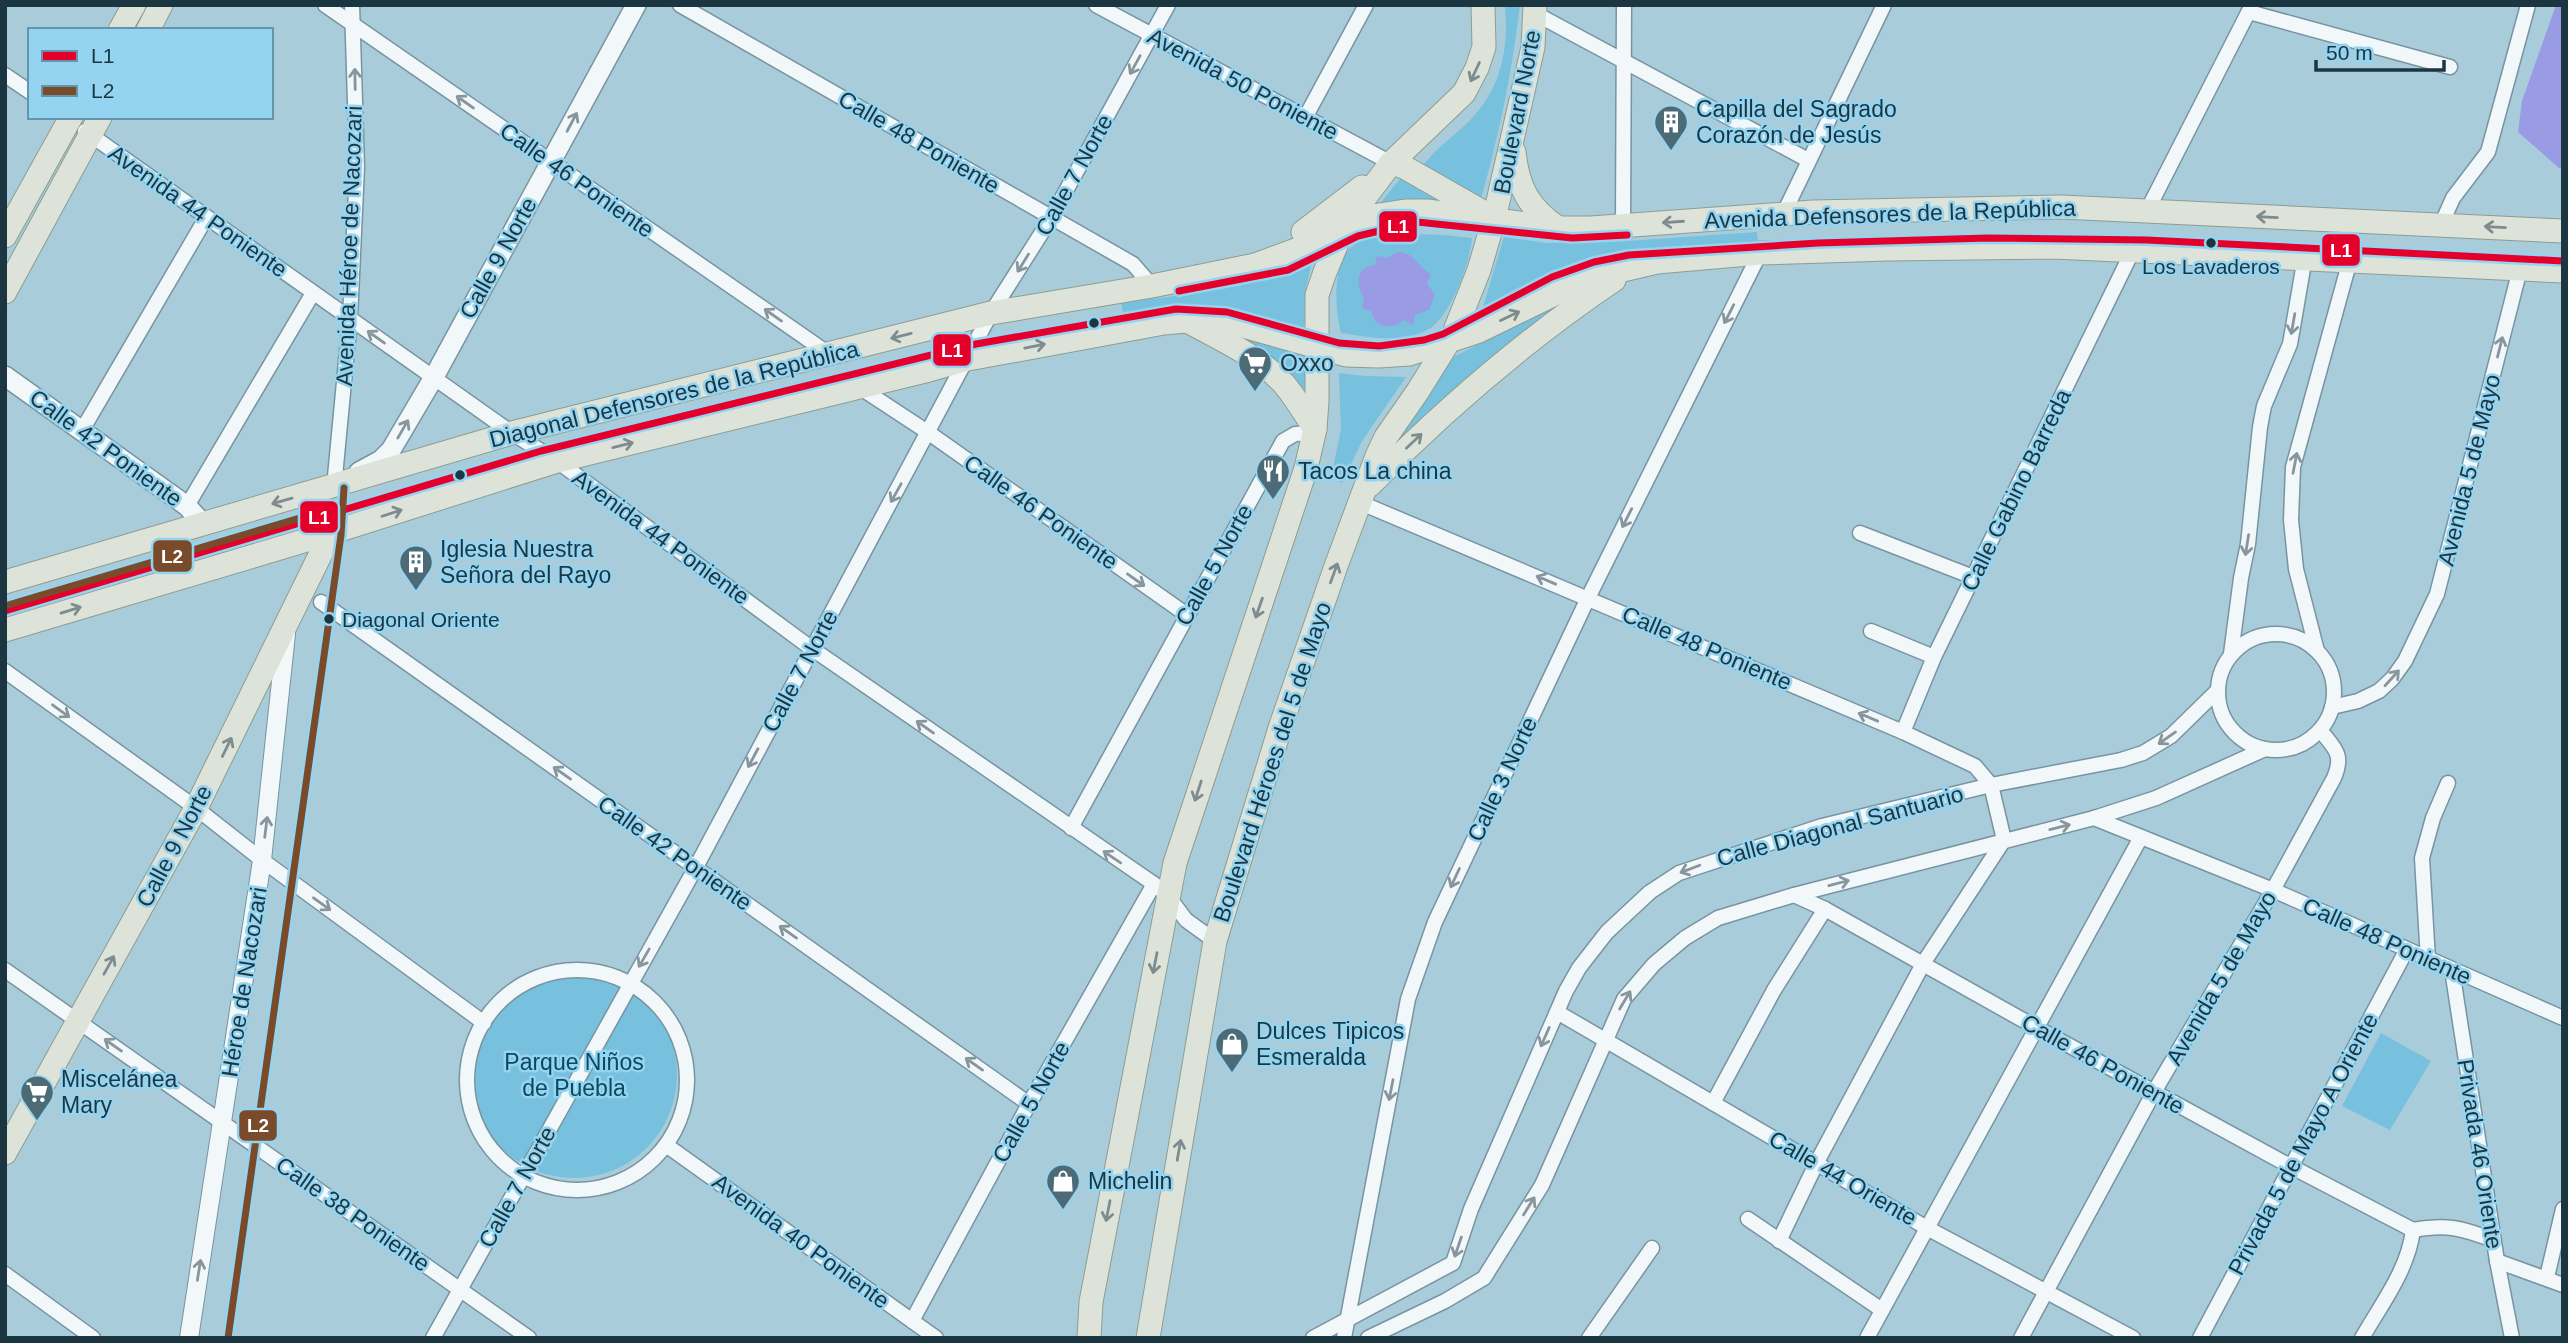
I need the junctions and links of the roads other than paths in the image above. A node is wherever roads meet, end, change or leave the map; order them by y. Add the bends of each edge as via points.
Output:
1 (134, 5) edge
2 (161, 5) edge
3 (325, 5) edge
4 (352, 5) edge
5 (636, 5) edge
6 (680, 5) edge
7 (1096, 5) edge
8 (1168, 5) edge
9 (1366, 5) edge
10 (1483, 5) edge
11 (1624, 5) edge
12 (1884, 5) edge
13 (2528, 5) edge
14 (2251, 9) edge
15 (1535, 10) edge
16 (354, 24) junction
17 (121, 28) edge
18 (149, 28) edge
19 (1151, 36) junction
20 (1623, 59) junction
21 (2450, 67) dead end
22 (5, 75) edge
23 (28, 91) edge
24 (1306, 116) junction
25 (68, 119) edge
26 (72, 119) edge
27 (95, 126) edge
28 (1513, 136) junction
29 (1808, 160) junction
30 (551, 162) junction
31 (1391, 163) junction
32 (2147, 211) junction
33 (1783, 215) junction
34 (206, 218) junction
35 (1051, 218) junction
36 (1494, 219) junction
37 (1345, 224) junction
38 (1623, 225) junction
39 (2441, 225) junction
40 (1558, 228) junction
41 (2563, 231) edge
42 (5, 236) edge
43 (2133, 250) junction
44 (1759, 253) junction
45 (2305, 257) junction
46 (2350, 260) junction
47 (1255, 265) junction
48 (1633, 267) junction
49 (2520, 269) junction
50 (2563, 271) edge
51 (1152, 286) junction
52 (5, 292) edge
53 (313, 293) junction
54 (991, 313) junction
55 (350, 319) junction
56 (1186, 321) junction
57 (1448, 343) junction
58 (1317, 348) junction
59 (829, 354) junction
60 (968, 359) junction
61 (5, 376) edge
62 (434, 377) junction
63 (859, 387) junction
64 (1314, 431) junction
65 (81, 432) junction
66 (512, 433) junction
67 (929, 433) junction
68 (556, 461) junction
69 (334, 487) junction
70 (1364, 496) junction
71 (187, 506) junction
72 (203, 524) junction
73 (331, 533) junction
74 (1860, 533) dead end
75 (1973, 577) junction
76 (5, 582) edge
77 (1587, 598) junction
78 (321, 602) dead end
79 (1187, 615) junction
80 (287, 625) junction
81 (5, 630) edge
82 (1871, 631) dead end
83 (811, 648) junction
84 (2317, 651) junction
85 (2231, 654) junction
86 (1934, 657) junction
87 (5, 671) edge
88 (2217, 691) junction
89 (2332, 707) junction
90 (2320, 730) junction
91 (1903, 732) junction
92 (2265, 749) junction
93 (2448, 783) dead end
94 (1991, 785) junction
95 (196, 808) junction
96 (2094, 818) junction
97 (1071, 828) junction
98 (2141, 837) junction
99 (2004, 840) junction
100 (262, 860) junction
101 (696, 867) junction
102 (1161, 890) junction
103 (2273, 890) junction
104 (1794, 895) junction
105 (1825, 909) junction
106 (1215, 941) junction
107 (2406, 951) junction
108 (2428, 960) junction
109 (1924, 962) junction
110 (5, 970) edge
111 (2452, 970) junction
112 (629, 984) junction
113 (1556, 1012) junction
114 (2563, 1018) edge
115 (78, 1021) junction
116 (484, 1023) junction
117 (2038, 1028) junction
118 (1607, 1041) junction
119 (2154, 1092) junction
120 (1713, 1103) junction
121 (1029, 1104) junction
122 (223, 1121) junction
123 (666, 1145) junction
124 (5, 1153) edge
125 (1817, 1162) junction
126 (2290, 1166) junction
127 (523, 1177) junction
128 (2563, 1209) edge
129 (1748, 1219) dead end
130 (1927, 1228) junction
131 (2413, 1230) junction
132 (2493, 1240) junction
133 (1779, 1241) junction
134 (1652, 1248) dead end
135 (2497, 1261) junction
136 (5, 1274) edge
137 (2547, 1277) junction
138 (2563, 1285) edge
139 (460, 1288) junction
140 (2048, 1291) junction
141 (1154, 1293) junction
142 (1882, 1310) junction
143 (912, 1321) junction
144 (1347, 1321) junction
145 (83, 1335) edge
146 (189, 1338) edge
147 (433, 1338) edge
148 (529, 1338) edge
149 (936, 1338) edge
150 (1089, 1338) edge
151 (1148, 1338) edge
152 (1166, 1338) edge
153 (1313, 1338) edge
154 (1344, 1338) edge
155 (1368, 1338) edge
156 (1589, 1338) edge
157 (1867, 1338) edge
158 (2021, 1338) edge
159 (2133, 1338) edge
160 (2200, 1338) edge
161 (2362, 1338) edge
162 (2512, 1338) edge

1 - 17 main road
2 - 18 main road
3 - 16 street, Calle 46 Poniente
4 - 16 street, Avenida Héroe de Nacozari
30 -> 5 main road, Calle 9 Norte
6 - 35 street, Calle 48 Poniente
7 - 19 street, Avenida 50 Poniente
8 - 19 street, Calle 7 Norte
9 - 24 street
10 -> 31 main road, Boulevard Norte via 1484,47 1464,93
11 - 20 street
12 - 29 street
13 - 39 street via 2488,152 2453,198
14 - 21 street
14 - 32 street
15 - 20 street
15 - 28 main road, Boulevard Norte via 1533,47
30 -> 16 street, Calle 46 Poniente
55 -> 16 street, Avenida Héroe de Nacozari via 357,167
19 - 24 street, Avenida 50 Poniente
19 -> 35 street, Calle 7 Norte
20 - 29 street
20 - 38 street
22 - 23 street
24 - 31 street, Avenida 50 Poniente
25 - 42 main road
26 - 27 street, Avenida 44 Poniente
27 - 34 street, Avenida 44 Poniente
27 - 52 main road
28 - 36 main road, Boulevard Norte
28 - 40 main road via 1522,189 1540,215
29 - 33 street
59 -> 30 street, Calle 46 Poniente
30 - 62 main road, Calle 9 Norte
31 - 36 main road
31 - 37 main road, Boulevard Norte
31 - 47 main road via 1326,217
32 - 33 main road, Avenida Defensores de la República via 2062,207
39 -> 32 main road, Avenida Defensores de la República
33 -> 38 main road, Avenida Defensores de la República
34 - 53 street, Avenida 44 Poniente
34 - 65 street
35 - 51 street, Calle 48 Poniente via 1133,264
35 -> 54 street, Calle 7 Norte
36 - 37 main road, Avenida Defensores de la República via 1405,211
36 - 40 main road, Avenida Defensores de la República
36 - 57 main road, Boulevard Héroes del 5 de Mayo via 1467,303
37 - 47 main road, Diagonal Defensores de la República via 1301,248
37 - 58 main road via 1317,295
38 - 40 main road, Avenida Defensores de la República
41 -> 39 main road, Avenida Defensores de la República
43 - 44 main road, Avenida Defensores de la República via 1970,247
43 - 45 main road, Avenida Defensores de la República
43 - 75 street, Calle Gabino Barreda
44 - 48 main road, Avenida Defensores de la República
44 -> 77 street, Calle 3 Norte
45 - 46 main road, Avenida Defensores de la República
45 -> 85 street via 2290,344 2260,427
46 - 49 main road, Avenida Defensores de la República
84 -> 46 street via 2296,569 2291,520 2293,467
47 - 51 main road, Diagonal Defensores de la República
57 -> 48 main road, Avenida Defensores de la República via 1567,288
70 -> 48 main road via 1413,442 1488,374
49 - 50 main road, Avenida Defensores de la República
89 -> 49 street, Avenida 5 de Mayo via 2358,701 2392,680 2437,594
51 - 54 main road, Diagonal Defensores de la República
53 - 55 street, Avenida 44 Poniente
53 - 71 street
54 -> 59 main road, Diagonal Defensores de la República
54 - 60 street, Calle 7 Norte
62 -> 55 street, Avenida 44 Poniente
55 - 69 street, Avenida Héroe de Nacozari
56 - 58 main road, Diagonal Defensores de la República via 1236,324
60 -> 56 main road, Diagonal Defensores de la República
56 - 64 main road via 1267,368 1285,386
57 - 58 main road, Avenida Defensores de la República via 1409,354 1379,356
57 - 70 main road, Boulevard Héroes del 5 de Mayo via 1386,437
58 - 64 main road
59 - 66 main road, Diagonal Defensores de la República
60 - 63 main road, Diagonal Defensores de la República
60 - 67 street, Calle 7 Norte
61 - 65 main road, Calle 42 Poniente
62 - 66 street, Avenida 44 Poniente
69 -> 62 main road, Calle 9 Norte via 391,450
63 - 67 street, Calle 46 Poniente
68 -> 63 main road, Diagonal Defensores de la República
64 - 79 street, Calle 5 Norte via 1283,441
64 -> 102 main road via 1306,468 1175,863
65 - 71 main road, Calle 42 Poniente
66 - 68 street, Avenida 44 Poniente
66 - 69 main road, Diagonal Defensores de la República
67 -> 79 street, Calle 46 Poniente
67 -> 83 street, Calle 7 Norte
73 -> 68 main road, Diagonal Defensores de la República
68 - 83 street, Avenida 44 Poniente
69 -> 72 main road, Diagonal Defensores de la República
77 -> 70 street, Calle 48 Poniente
106 -> 70 main road, Boulevard Héroes del 5 de Mayo via 1280,728
71 - 72 main road, Calle 42 Poniente
72 - 76 main road, Diagonal Defensores de la República
73 - 80 main road, Calle 9 Norte
81 -> 73 main road, Diagonal Defensores de la República
74 - 75 street
75 - 86 street, Calle Gabino Barreda
91 -> 77 street, Calle 48 Poniente
77 -> 144 street, Calle 3 Norte via 1435,922 1408,999
101 -> 78 street, Calle 42 Poniente
79 - 97 street, Calle 5 Norte
95 -> 80 main road, Calle 9 Norte
100 -> 80 street, Héroe de Nacozari
82 - 86 street
97 -> 83 street, Avenida 44 Poniente
83 -> 101 street, Calle 7 Norte
84 - 85 street via 2301,639 2283,634 2264,635
84 - 89 street via 2332,676
85 - 88 street
86 - 91 street, Calle Gabino Barreda
87 -> 95 street
88 - 92 street via 2219,708 2231,729
88 -> 94 street, Calle Diagonal Santuario via 2171,736 2143,753
89 - 90 street
90 - 92 street via 2300,745
90 - 103 street, Avenida 5 de Mayo via 2338,754 2340,765
91 - 94 street, Calle 48 Poniente via 1975,766
92 - 96 street via 2155,798
93 - 108 street via 2422,858
94 - 99 street
94 -> 113 street, Calle Diagonal Santuario via 1822,826 1679,873 1650,892 1607,932 1579,968
95 - 100 street
115 -> 95 main road, Calle 9 Norte
96 - 98 street, Calle 48 Poniente
99 -> 96 street
102 -> 97 street, Avenida 44 Poniente
98 - 103 street, Calle 48 Poniente
98 - 117 street
104 -> 99 street
99 - 109 street
100 -> 116 street
100 - 122 street, Héroe de Nacozari
101 -> 112 street, Calle 7 Norte
121 -> 101 street, Calle 42 Poniente
102 - 106 street, Avenida 44 Poniente via 1186,920
102 - 121 street, Calle 5 Norte
102 -> 150 main road via 1091,1302
103 - 107 street, Calle 48 Poniente
103 - 119 street, Avenida 5 de Mayo
104 - 105 street, Calle 46 Poniente
118 -> 104 street via 1632,989 1675,945 1718,918
105 - 109 street, Calle 46 Poniente
105 - 120 street via 1774,990
141 -> 106 main road, Boulevard Héroes del 5 de Mayo
107 - 108 street, Calle 48 Poniente
107 - 126 street, Privada 5 de Mayo A Oriente
108 - 111 street, Calle 48 Poniente
109 - 117 street, Calle 46 Poniente
109 - 125 street
110 - 115 street, Calle 38 Poniente
111 - 114 street, Calle 48 Poniente
111 - 132 street, Privada 46 Oriente
112 - 116 street via 586,971 542,976 504,998
112 - 123 street via 665,1016 685,1059 684,1107
112 - 127 street, Calle 7 Norte
113 - 118 street, Calle 44 Oriente
113 -> 144 street, Calle Diagonal Santuario via 1471,1209 1453,1263
122 -> 115 street, Calle 38 Poniente
115 - 124 main road, Calle 9 Norte
116 - 127 street via 469,1058 469,1105 490,1148
117 - 119 street, Calle 46 Poniente
117 - 130 street
118 - 120 street, Calle 44 Oriente
155 -> 118 street via 1484,1278 1542,1185
119 - 126 street, Calle 46 Poniente
119 - 140 street, Avenida 5 de Mayo
120 - 125 street, Calle 44 Oriente
121 - 143 street, Calle 5 Norte
122 - 139 street, Calle 38 Poniente
146 -> 122 street, Héroe de Nacozari
123 - 127 street via 640,1170 614,1184 585,1190 555,1188
123 - 143 street, Avenida 40 Poniente
125 - 130 street, Calle 44 Oriente
125 - 133 street
126 - 131 street, Calle 46 Poniente
126 - 160 street, Privada 5 de Mayo A Oriente
127 - 139 street, Calle 7 Norte
128 - 137 street
129 - 133 street
130 - 140 street, Calle 44 Oriente
130 - 142 street
131 - 132 street via 2463,1228
131 - 161 street via 2400,1273
132 - 135 street, Privada 46 Oriente
133 - 142 street
134 - 156 street
135 - 137 street
135 - 162 street, Privada 46 Oriente
136 - 145 street
137 - 138 street
139 - 147 street, Calle 7 Norte
139 - 148 street, Calle 38 Poniente
140 - 158 street, Avenida 5 de Mayo
140 - 159 street, Calle 44 Oriente
141 - 151 main road, Boulevard Héroes del 5 de Mayo
141 - 152 main road
142 - 157 street
143 - 149 street, Avenida 40 Poniente
144 - 153 street, Calle Diagonal Santuario
144 - 154 street, Calle 3 Norte

